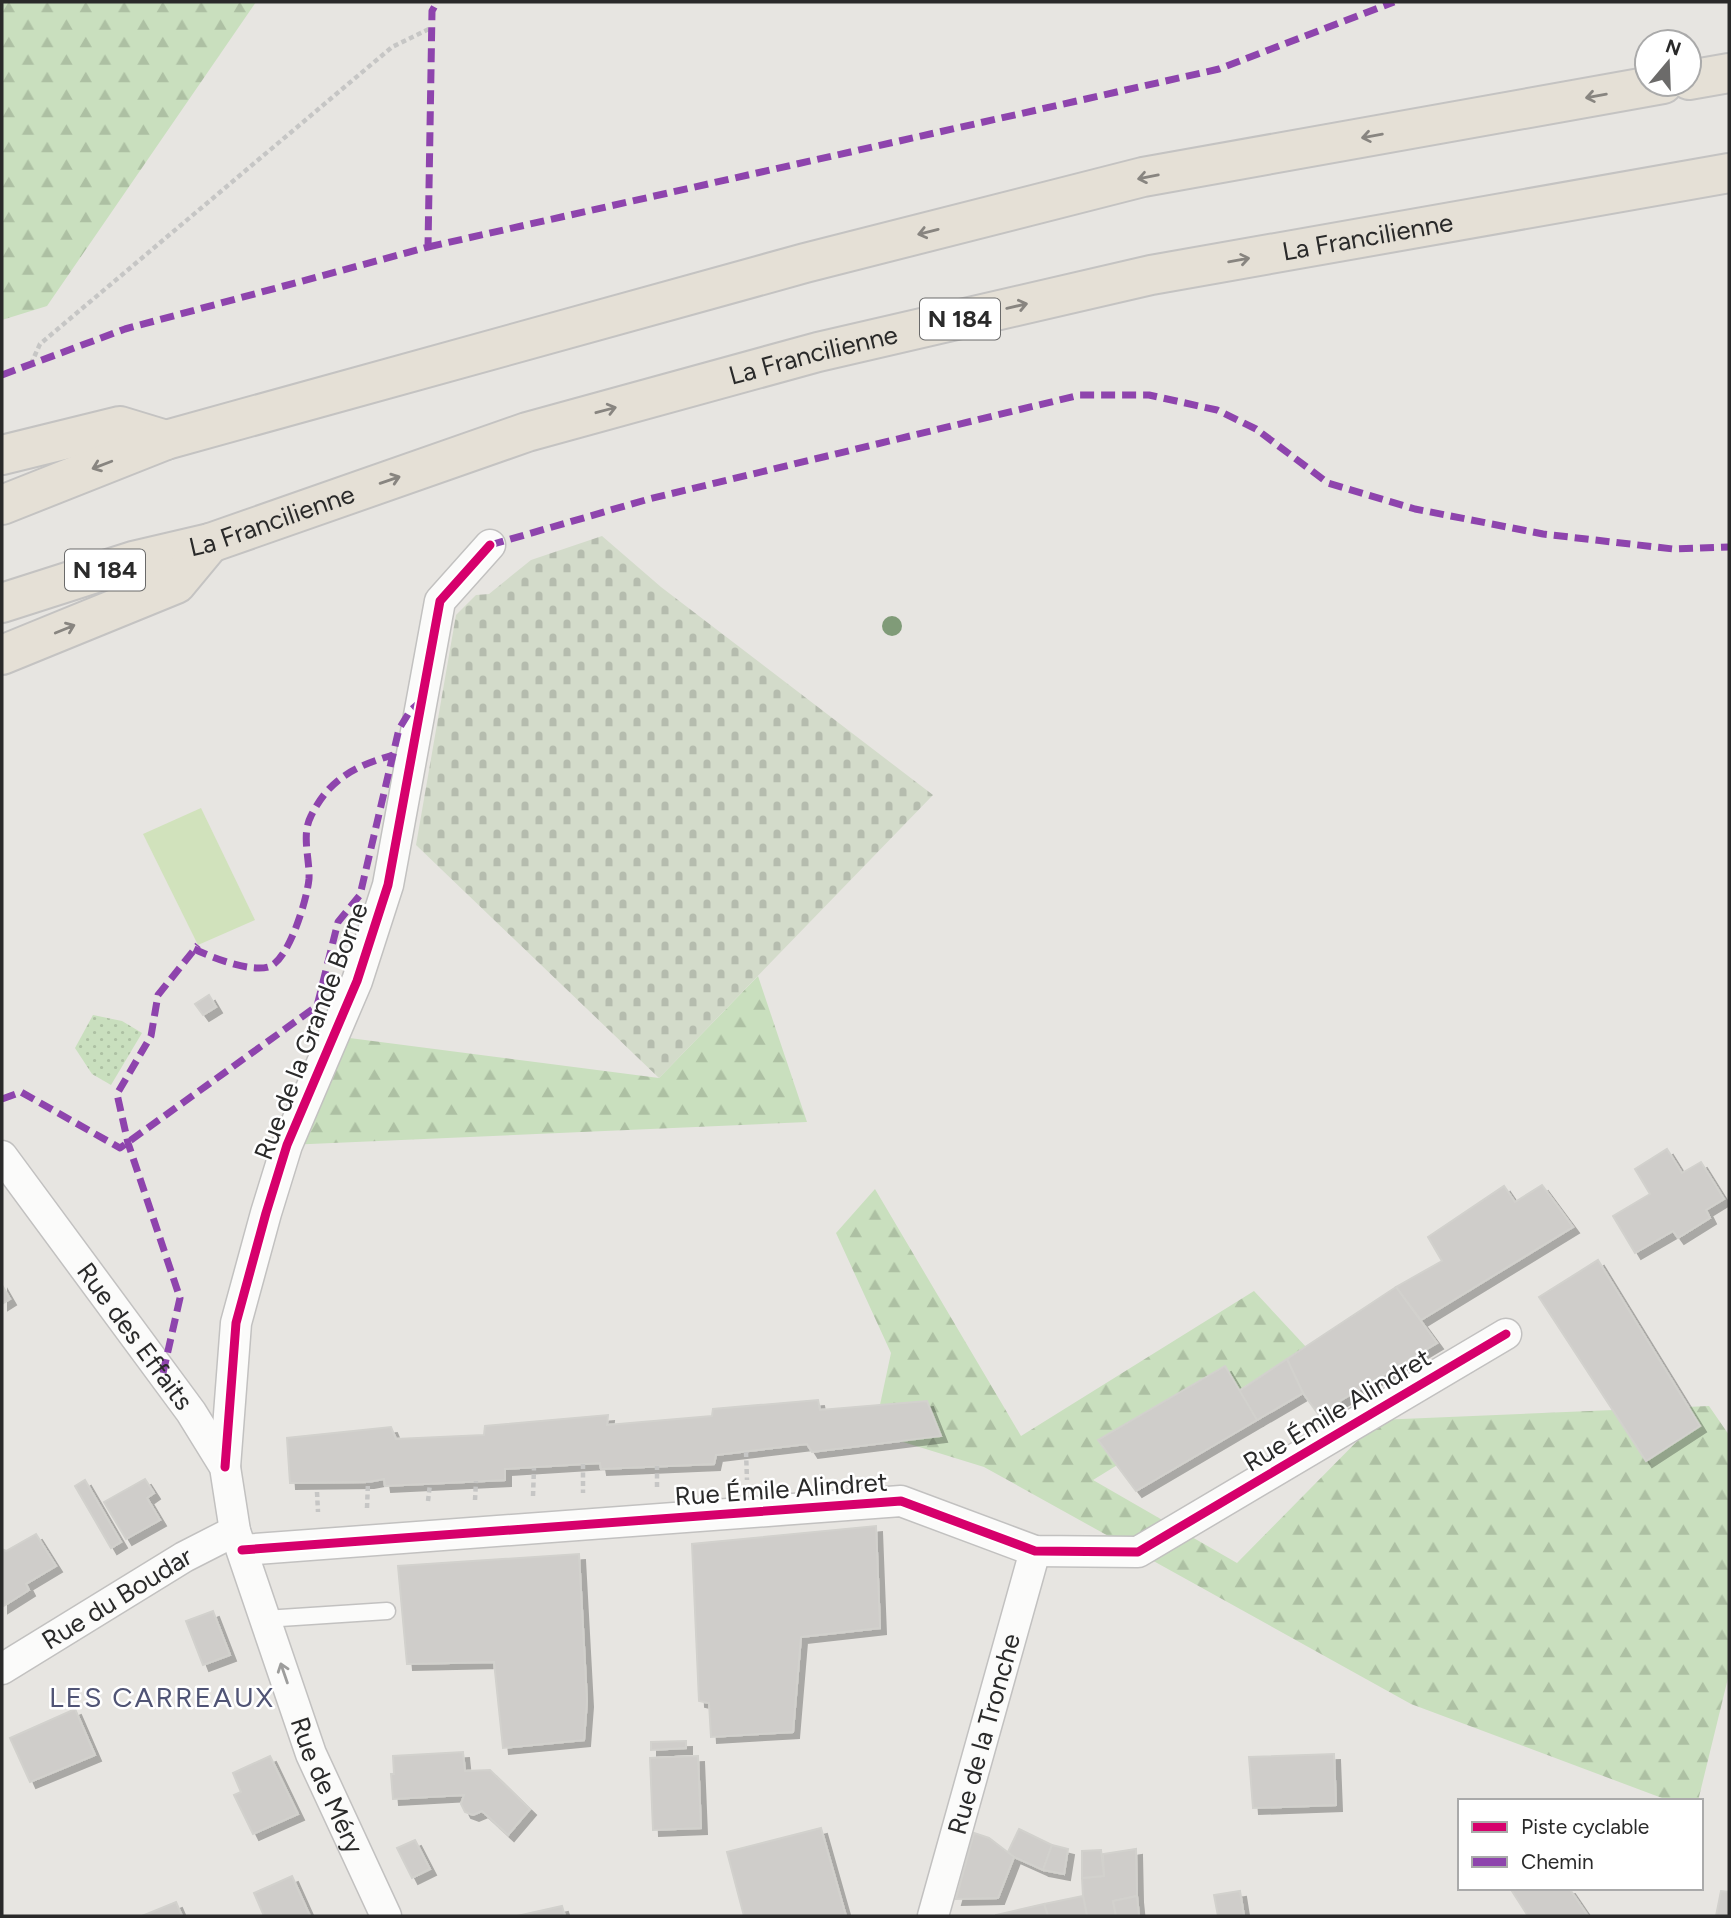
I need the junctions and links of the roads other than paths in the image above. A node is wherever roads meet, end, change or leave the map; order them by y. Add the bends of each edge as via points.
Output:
1 (1729, 73) edge
2 (1703, 78) edge
3 (1633, 89) edge
4 (1729, 173) edge
5 (166, 440) junction
6 (2, 455) edge
7 (2, 505) edge
8 (210, 543) junction
9 (490, 545) dead end
10 (2, 603) edge
11 (2, 655) edge
12 (2, 1156) edge
13 (1506, 1334) dead end
14 (225, 1467) junction
15 (239, 1541) junction
16 (1035, 1551) junction
17 (387, 1611) dead end
18 (265, 1619) junction
19 (2, 1669) edge
20 (386, 1916) edge
21 (933, 1916) edge

1 - 2 highway
3 -> 5 highway via 1143,177 805,262
8 -> 4 highway, La Francilienne / N 184 via 527,432 818,352 1151,275
5 - 6 highway via 120,426
5 -> 7 highway
8 - 10 highway, La Francilienne / N 184 via 133,561
11 -> 8 highway via 176,584
9 - 14 street, Rue de la Grande Borne via 440,601 388,885 357,981 287,1145 236,1323
12 - 14 street, Rue des Effaits via 191,1412
13 - 16 street, Rue Émile Alindret via 1138,1552
14 - 15 street, Rue des Effaits
15 - 16 street, Rue Émile Alindret via 901,1501
15 - 18 street, Rue de Méry
15 - 19 street, Rue du Boudar via 184,1557
16 - 21 street, Rue de la Tronche
17 - 18 lane
20 -> 18 street, Rue de Méry via 311,1754

